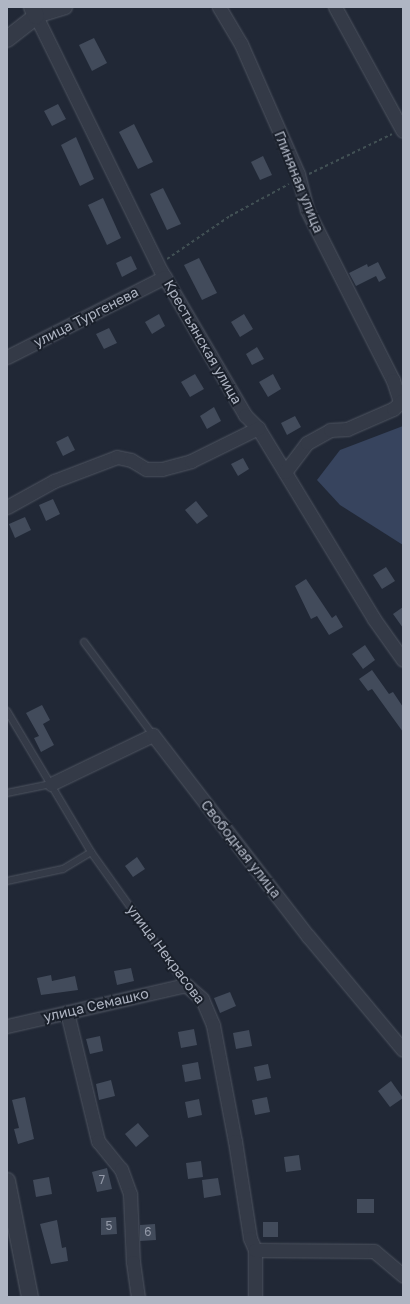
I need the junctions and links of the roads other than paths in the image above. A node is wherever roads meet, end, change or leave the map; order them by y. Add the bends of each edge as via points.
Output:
1 (65, 7) edge
2 (219, 7) edge
3 (335, 7) edge
4 (34, 12) edge
5 (7, 39) edge
6 (403, 130) edge
7 (165, 277) junction
8 (7, 357) edge
9 (402, 400) edge
10 (258, 428) junction
11 (285, 472) junction
12 (7, 507) edge
13 (84, 642) dead end
14 (403, 660) edge
15 (7, 711) edge
16 (153, 735) junction
17 (50, 784) junction
18 (7, 793) edge
19 (91, 852) junction
20 (7, 881) edge
21 (186, 985) junction
22 (67, 1012) junction
23 (7, 1026) edge
24 (403, 1050) edge
25 (7, 1182) edge
26 (255, 1250) junction
27 (403, 1275) edge
28 (30, 1297) edge
29 (138, 1297) edge
30 (254, 1297) edge

1 - 4 street
2 - 9 street, Глиняная улица via 241,44 300,178 307,210
3 - 6 street
4 - 5 street
4 - 7 street, Крестьянская улица
7 - 8 street, улица Тургенева
7 - 10 street, Крестьянская улица via 245,415
9 - 11 street via 393,409 347,429 330,430 307,443
10 - 11 street, Крестьянская улица
10 - 12 street via 191,461 162,469 146,469 131,460 117,457 54,481
11 - 14 street, Крестьянская улица via 374,619
13 - 16 lane
15 - 17 lane, улица Некрасова
16 - 17 street
16 - 24 street, Свободная улица via 308,936
17 - 18 lane
17 - 19 lane, улица Некрасова
19 - 20 lane via 63,869
19 - 21 lane, улица Некрасова
21 - 22 street, улица Семашко
21 - 26 street, улица Некрасова via 202,999 213,1025 236,1141 250,1238
22 - 23 street, улица Семашко
22 - 29 street via 98,1141 120,1169 130,1194 133,1262
25 - 28 street
26 - 27 street via 374,1252
26 - 30 street, улица Некрасова

